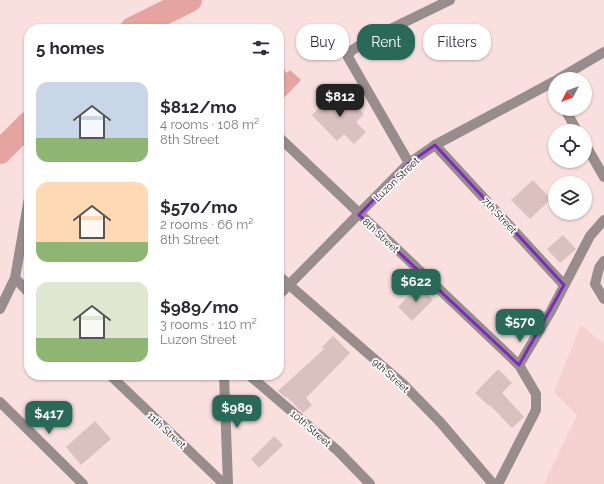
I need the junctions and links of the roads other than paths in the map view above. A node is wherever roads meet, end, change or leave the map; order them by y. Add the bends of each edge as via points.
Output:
1 (450, 0) edge
2 (604, 52) edge
3 (573, 72) edge
4 (548, 87) edge
5 (284, 142) edge
6 (435, 145) junction
7 (592, 156) edge
8 (409, 163) junction
9 (604, 177) edge
10 (359, 215) junction
11 (604, 220) edge
12 (24, 227) edge
13 (604, 261) edge
14 (15, 278) junction
15 (284, 281) edge
16 (564, 285) junction
17 (289, 286) junction
18 (24, 288) edge
19 (284, 291) edge
20 (604, 299) edge
21 (0, 308) edge
22 (519, 365) junction
23 (115, 380) edge
24 (224, 380) edge
25 (255, 380) edge
26 (0, 402) edge
27 (83, 484) edge
28 (224, 484) edge
29 (228, 484) edge
30 (370, 484) edge
31 (493, 484) edge
32 (498, 484) edge

1 - 8 street via 366,41 351,51 348,57
2 - 3 street, Luzon Street
4 - 6 street, Luzon Street
5 - 10 street, 8th Street
6 - 8 street, Luzon Street
6 - 16 street, 7th Street
7 - 9 street
8 - 10 street, Luzon Street
10 - 17 street, Luzon Street
10 - 22 street, 8th Street
11 - 16 street via 590,236
12 - 14 street
13 - 20 street via 599,268 595,284
14 - 18 street
14 - 21 street
15 - 17 street, 9th Street
16 - 22 street
17 - 19 street, Luzon Street
17 - 31 street, 9th Street via 403,384 441,423
22 - 32 street, 8th Street via 536,394 536,410
23 - 28 street, 11th Street
24 - 29 street
25 - 30 street, 10th Street via 338,451
26 - 27 street

